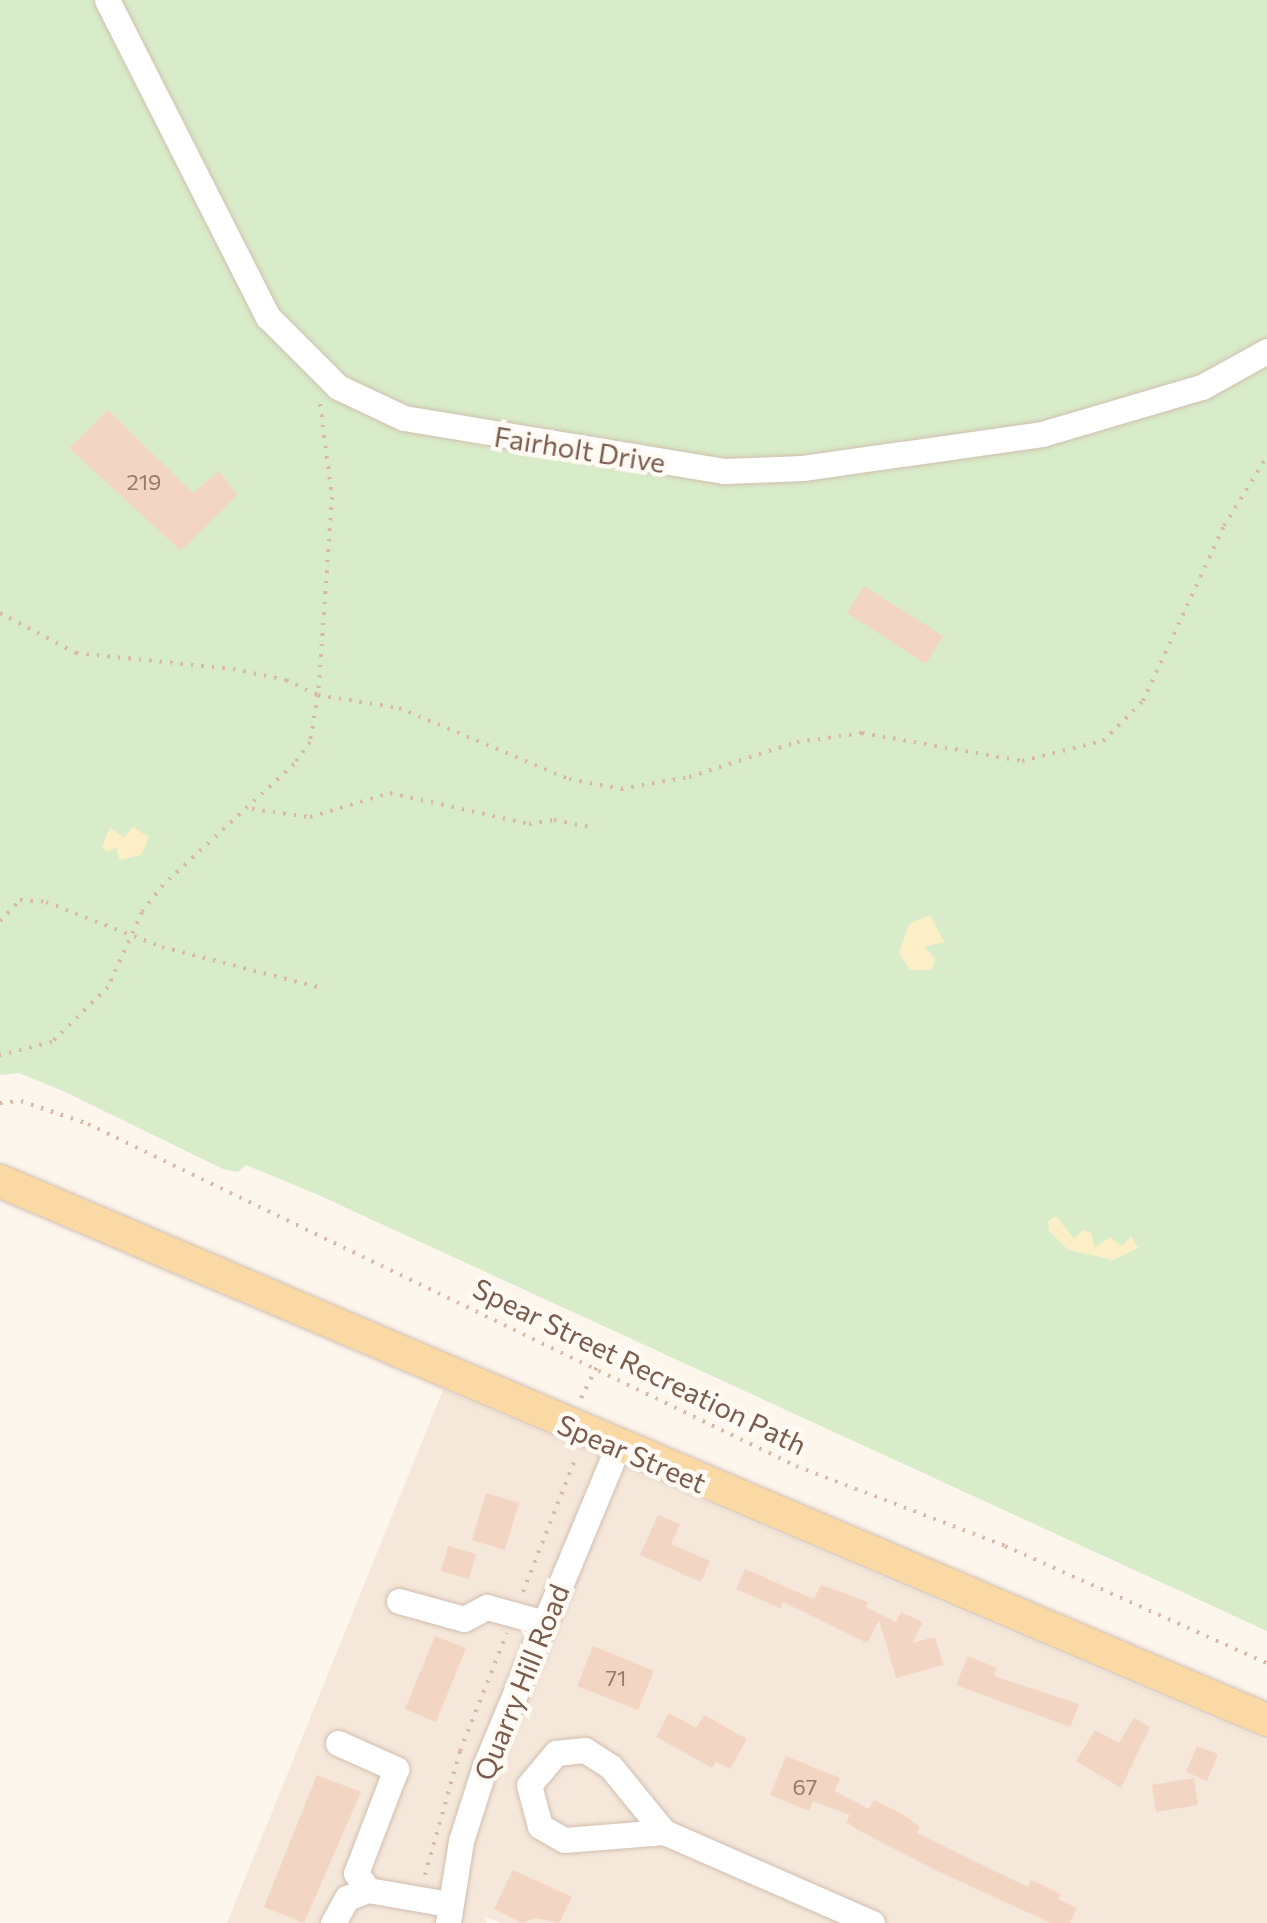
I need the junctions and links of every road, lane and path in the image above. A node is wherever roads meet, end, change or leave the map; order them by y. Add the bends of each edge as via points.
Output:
1 (107, 0) edge
2 (1267, 351) edge
3 (320, 402) dead end
4 (1267, 456) edge
5 (0, 613) edge
6 (318, 695) junction
7 (252, 809) junction
8 (594, 828) dead end
9 (0, 920) edge
10 (129, 936) junction
11 (318, 987) dead end
12 (0, 1055) edge
13 (0, 1104) edge
14 (0, 1180) edge
15 (597, 1366) junction
16 (579, 1430) junction
17 (618, 1447) junction
18 (399, 1601) dead end
19 (515, 1613) junction
20 (544, 1623) junction
21 (1267, 1663) edge
22 (1267, 1720) edge
23 (338, 1743) dead end
24 (664, 1832) junction
25 (368, 1890) junction
26 (421, 1900) junction
27 (448, 1913) edge
28 (333, 1923) edge
29 (872, 1923) edge

1 - 2 street, Fairholt Drive via 268,317 338,387 404,418 726,471 803,468 1042,434 1202,386
3 - 6 path via 332,496
4 - 6 path via 1224,526 1144,701 1118,730 1076,752 998,759 862,733 797,742 689,777 621,789 569,779 399,708
5 - 6 path via 76,653 233,669
6 - 7 path via 310,742
7 - 8 path via 310,817 390,794 529,824 554,820
7 - 10 path via 163,885
9 - 10 path via 20,900 46,902
10 - 11 path
10 - 12 path via 108,987 52,1042
13 - 15 path, Spear Street Recreation Path via 21,1101 88,1124
14 - 16 main road, Spear Street
15 - 16 path via 580,1400
15 - 21 path, Spear Street Recreation Path via 796,1466 1004,1546
16 - 17 main road, Spear Street
16 - 19 path via 576,1458
17 - 20 street, Quarry Hill Road
17 - 22 main road, Spear Street
18 - 19 street via 464,1619 488,1608
19 - 20 street
19 - 26 path via 460,1750
20 - 27 street, Quarry Hill Road via 485,1766
23 - 25 street via 396,1769 356,1872
24 - 24 street via 564,1840 540,1826 530,1785 556,1753 585,1750 612,1767
24 - 29 street
25 - 26 street
25 - 28 street via 347,1898
26 - 27 street

